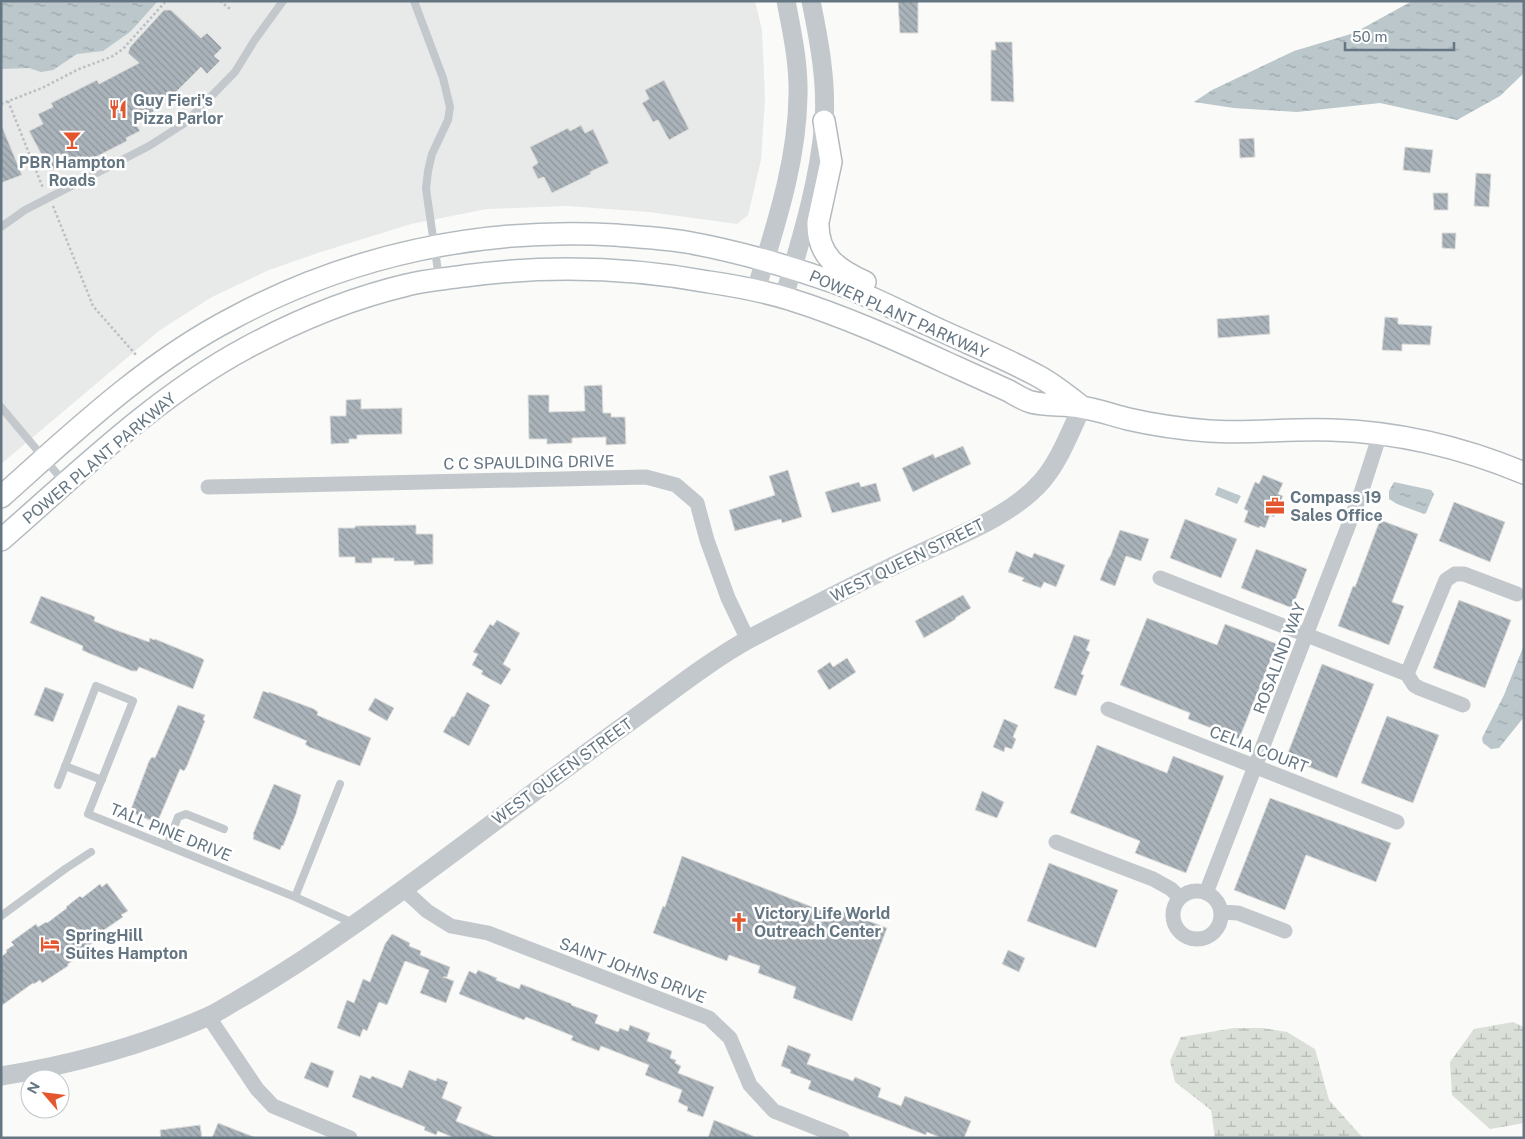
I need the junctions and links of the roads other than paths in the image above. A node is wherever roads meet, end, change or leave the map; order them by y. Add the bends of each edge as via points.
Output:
1 (283, 1) edge
2 (414, 1) edge
3 (786, 1) edge
4 (810, 1) edge
5 (824, 121) junction
6 (1, 228) edge
7 (435, 247) junction
8 (765, 260) junction
9 (792, 268) junction
10 (440, 280) junction
11 (756, 290) junction
12 (784, 297) junction
13 (952, 336) junction
14 (1, 407) edge
15 (1082, 407) junction
16 (1380, 434) junction
17 (44, 459) junction
18 (1524, 473) edge
19 (65, 484) junction
20 (208, 487) dead end
21 (1, 496) edge
22 (1, 540) edge
23 (1160, 578) dead end
24 (1517, 594) dead end
25 (1306, 635) junction
26 (748, 640) junction
27 (1407, 674) junction
28 (1463, 706) dead end
29 (1108, 709) dead end
30 (65, 766) junction
31 (1255, 767) junction
32 (102, 780) junction
33 (340, 784) dead end
34 (58, 785) dead end
35 (1397, 822) dead end
36 (224, 829) dead end
37 (1056, 842) dead end
38 (167, 846) junction
39 (91, 852) dead end
40 (403, 889) junction
41 (1206, 893) junction
42 (295, 897) junction
43 (1180, 898) junction
44 (1221, 912) junction
45 (1, 916) edge
46 (355, 924) junction
47 (1285, 931) dead end
48 (208, 1016) junction
49 (1, 1076) edge
50 (350, 1138) edge
51 (842, 1138) edge

1 - 6 lane via 235,72 186,123 149,146 25,210
2 - 7 lane via 450,106 448,120 432,154 426,189
3 - 8 street via 797,70 796,129 785,191
4 - 5 street via 824,86
5 - 9 street via 820,161
5 - 13 main road via 831,162 818,231 828,257 849,275 927,312
7 - 8 main road, POWER PLANT PARKWAY via 503,237 575,233 685,242
7 - 10 lane
7 - 17 main road, POWER PLANT PARKWAY via 394,255 307,283 231,319 144,375
8 - 9 main road, POWER PLANT PARKWAY
8 - 11 street
9 - 12 street
9 - 13 main road, POWER PLANT PARKWAY via 838,284
10 - 11 main road, POWER PLANT PARKWAY via 540,268 572,268 671,275
10 - 19 main road, POWER PLANT PARKWAY via 409,284 318,314 246,348 165,401
11 - 12 main road, POWER PLANT PARKWAY
12 - 15 main road, POWER PLANT PARKWAY via 864,325 1031,402
13 - 15 main road, POWER PLANT PARKWAY via 1040,376
14 - 17 lane
15 - 16 main road, POWER PLANT PARKWAY via 1129,419 1205,431 1311,429
15 - 26 street, WEST QUEEN STREET via 1056,461 1025,498 976,527
16 - 18 main road, POWER PLANT PARKWAY via 1490,459
16 - 25 street, ROSALIND WAY via 1361,493
17 - 19 lane
17 - 21 main road, POWER PLANT PARKWAY
19 - 22 main road, POWER PLANT PARKWAY
20 - 26 street, C C SPAULDING DRIVE via 646,477 676,485 697,503 728,598
23 - 25 street
24 - 27 street via 1464,574 1455,574 1446,580
25 - 27 street
25 - 31 street, ROSALIND WAY
26 - 40 street, WEST QUEEN STREET via 555,775
27 - 28 street via 1419,688
29 - 31 street, CELIA COURT
30 - 32 lane
30 - 32 lane, TALL PINE DRIVE via 96,686 133,701
30 - 34 lane
31 - 35 street, CELIA COURT
31 - 41 street, ROSALIND WAY
32 - 38 lane, TALL PINE DRIVE via 88,814
33 - 42 lane
36 - 38 lane via 186,814 178,817
37 - 43 street via 1153,878 1171,888
38 - 42 lane, TALL PINE DRIVE
39 - 45 lane
40 - 46 street, WEST QUEEN STREET
40 - 51 street, SAINT JOHNS DRIVE via 427,911 451,926 488,933 708,1018 730,1038 750,1085 774,1111
41 - 43 street via 1192,891
41 - 44 street via 1216,900
42 - 46 lane, TALL PINE DRIVE
43 - 44 street via 1173,918 1180,931 1192,938 1213,932
44 - 47 street via 1238,913
46 - 48 street, WEST QUEEN STREET via 285,972
48 - 49 street, WEST QUEEN STREET via 106,1052 49,1068
48 - 50 street via 257,1089 273,1106

